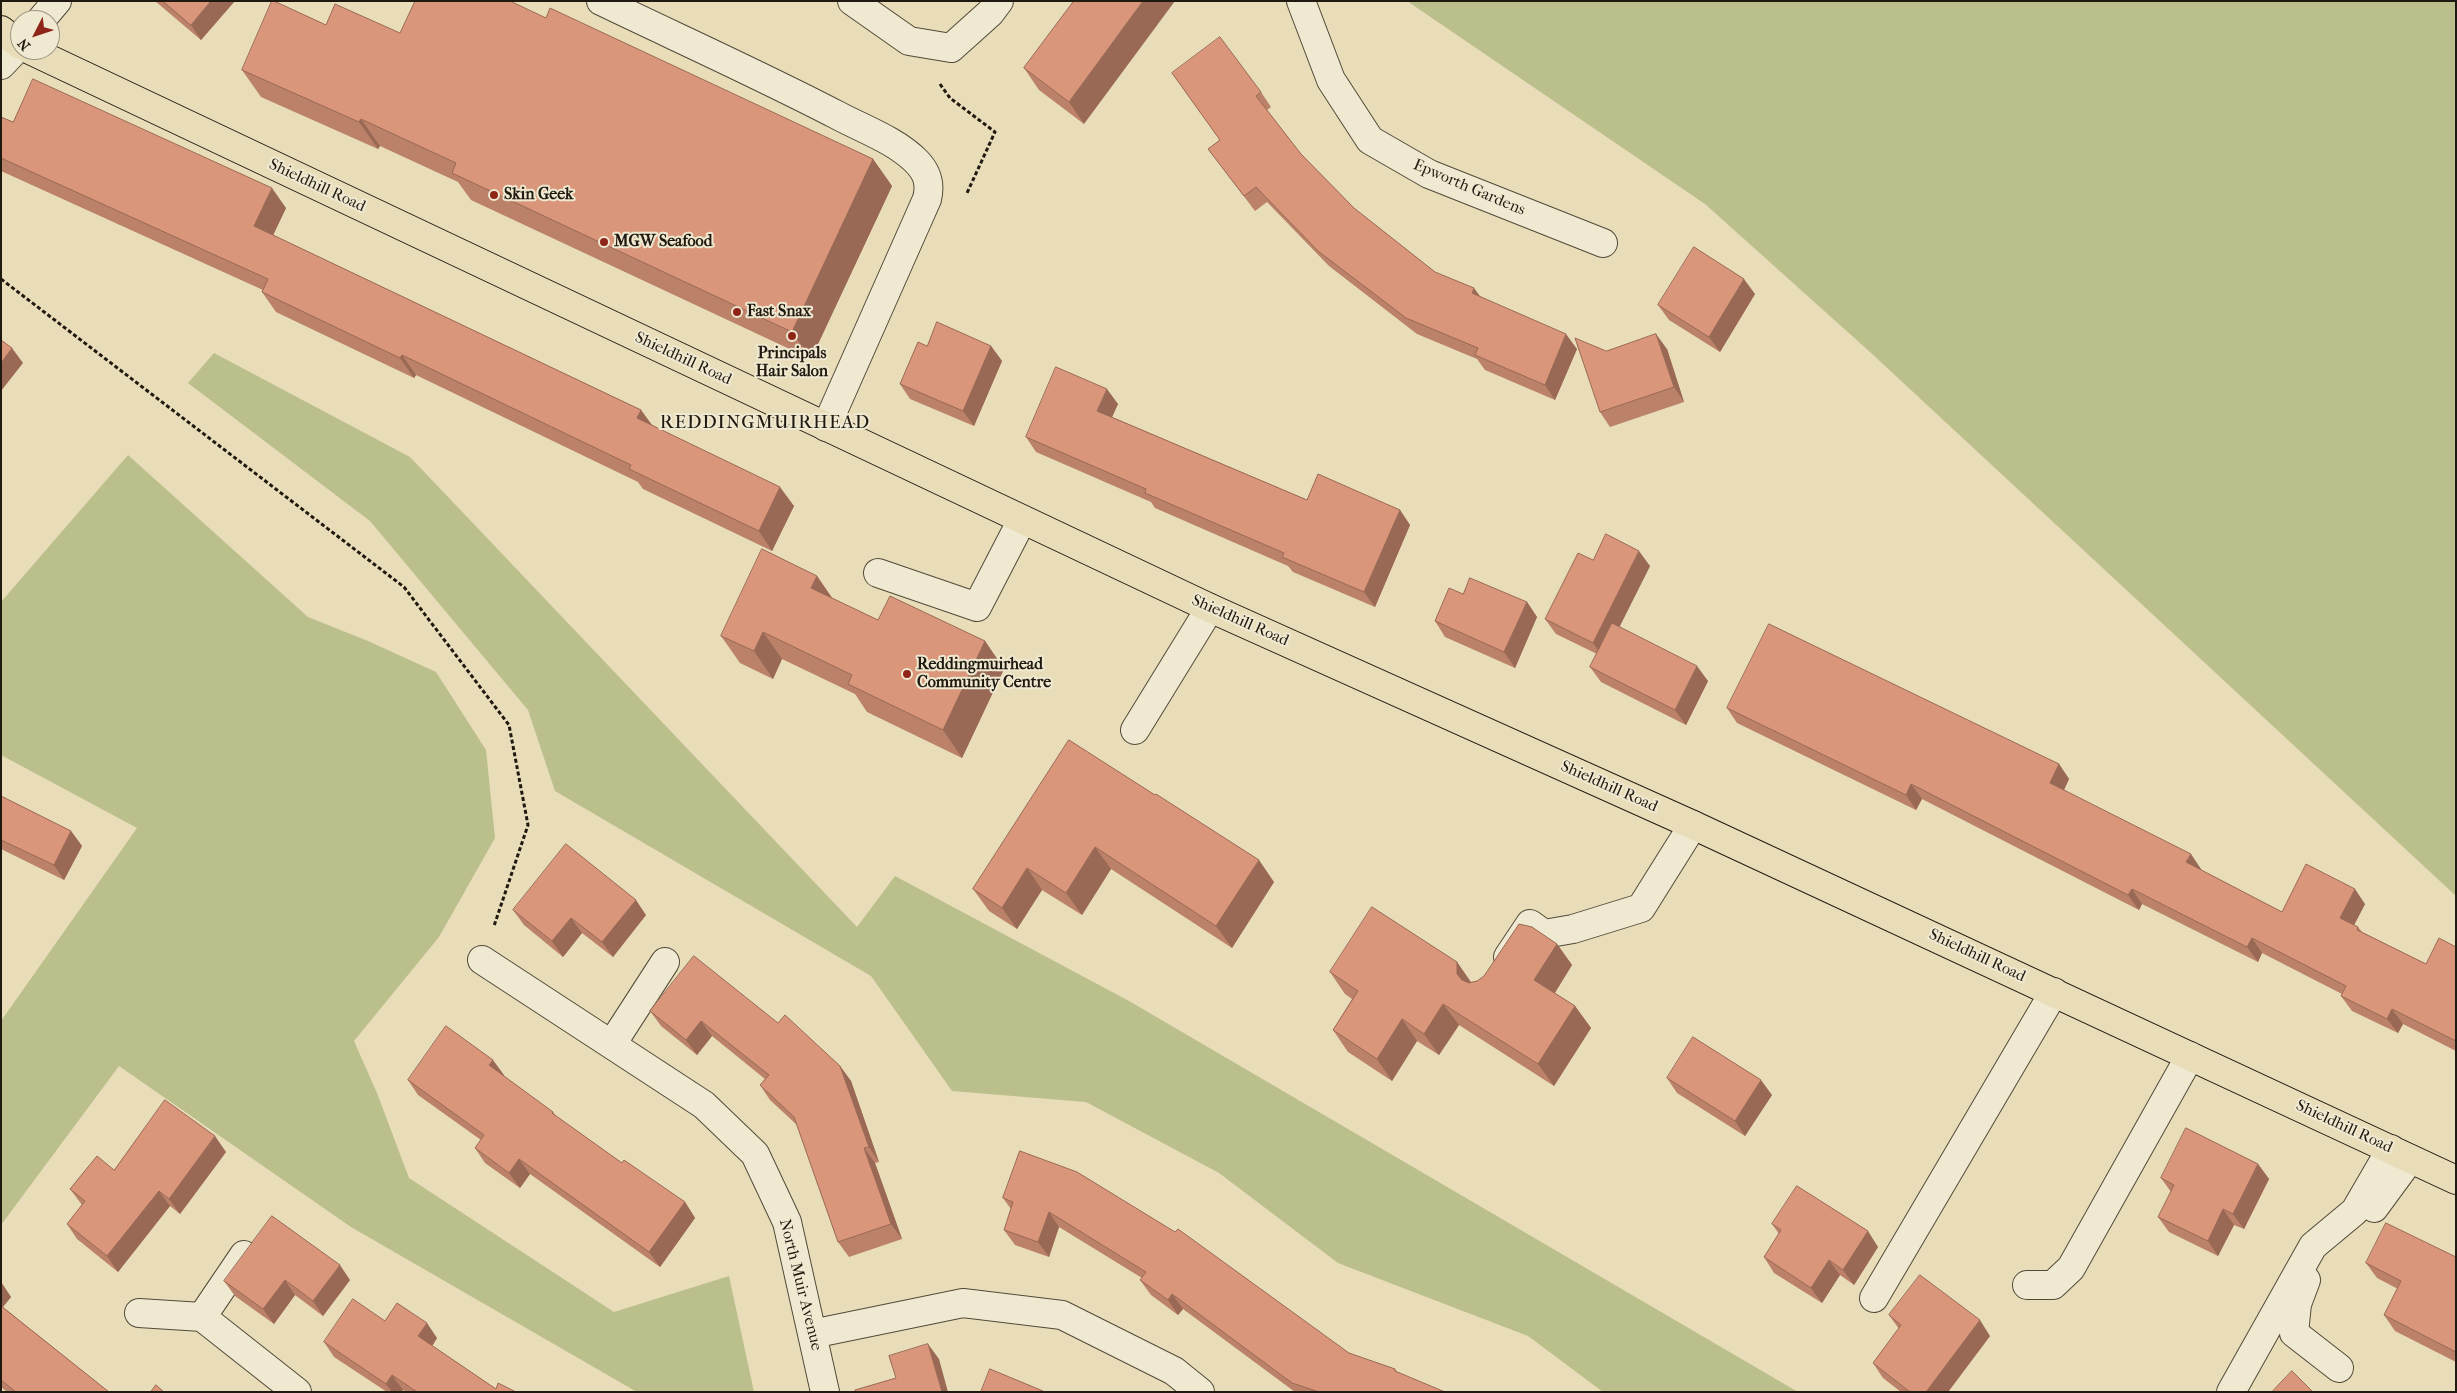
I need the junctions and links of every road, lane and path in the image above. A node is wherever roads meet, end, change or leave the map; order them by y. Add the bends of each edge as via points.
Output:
1 (601, 1) edge
2 (852, 1) edge
3 (999, 1) edge
4 (1301, 1) edge
5 (10, 56) edge
6 (51, 60) edge
7 (1, 65) edge
8 (1603, 243) dead end
9 (1, 279) edge
10 (826, 427) junction
11 (1022, 520) junction
12 (878, 573) dead end
13 (1210, 608) junction
14 (1135, 730) dead end
15 (1693, 825) junction
16 (482, 960) joint
17 (665, 962) dead end
18 (1492, 981) edge
19 (2054, 992) junction
20 (612, 1044) junction
21 (2190, 1056) junction
22 (2401, 1154) junction
23 (2456, 1180) edge
24 (244, 1255) edge
25 (2027, 1285) dead end
26 (1874, 1298) dead end
27 (139, 1313) dead end
28 (202, 1317) junction
29 (812, 1334) junction
30 (2339, 1368) dead end
31 (297, 1392) edge
32 (826, 1392) edge
33 (1200, 1392) edge
34 (2232, 1392) edge

1 - 10 street via 891,143 912,157 928,177 927,199
2 - 3 street via 909,41 951,48
4 - 8 street, Epworth Gardens via 1331,80 1370,140 1429,174
5 - 7 street
6 - 10 main road, Shieldhill Road
9 - 16 path via 404,587 509,725 528,825
10 - 11 main road, Shieldhill Road
11 - 12 street via 976,607
11 - 13 main road, Shieldhill Road
13 - 14 street
13 - 15 main road, Shieldhill Road
15 - 18 street via 1641,908 1573,929 1544,934 1530,924
15 - 19 main road, Shieldhill Road
16 - 20 street, North Muir Avenue
17 - 20 street
19 - 21 main road, Shieldhill Road
19 - 26 street
20 - 29 street, North Muir Avenue via 704,1105 755,1154 787,1222
21 - 22 main road, Shieldhill Road
21 - 25 street via 2071,1268 2052,1285
22 - 23 main road, Shieldhill Road
22 - 30 street via 2377,1206 2310,1271 2297,1304 2294,1333
22 - 34 street via 2355,1211 2313,1246
24 - 28 street
27 - 28 street
28 - 31 street
29 - 32 street, North Muir Avenue
29 - 33 street via 963,1302 1062,1315 1174,1371

